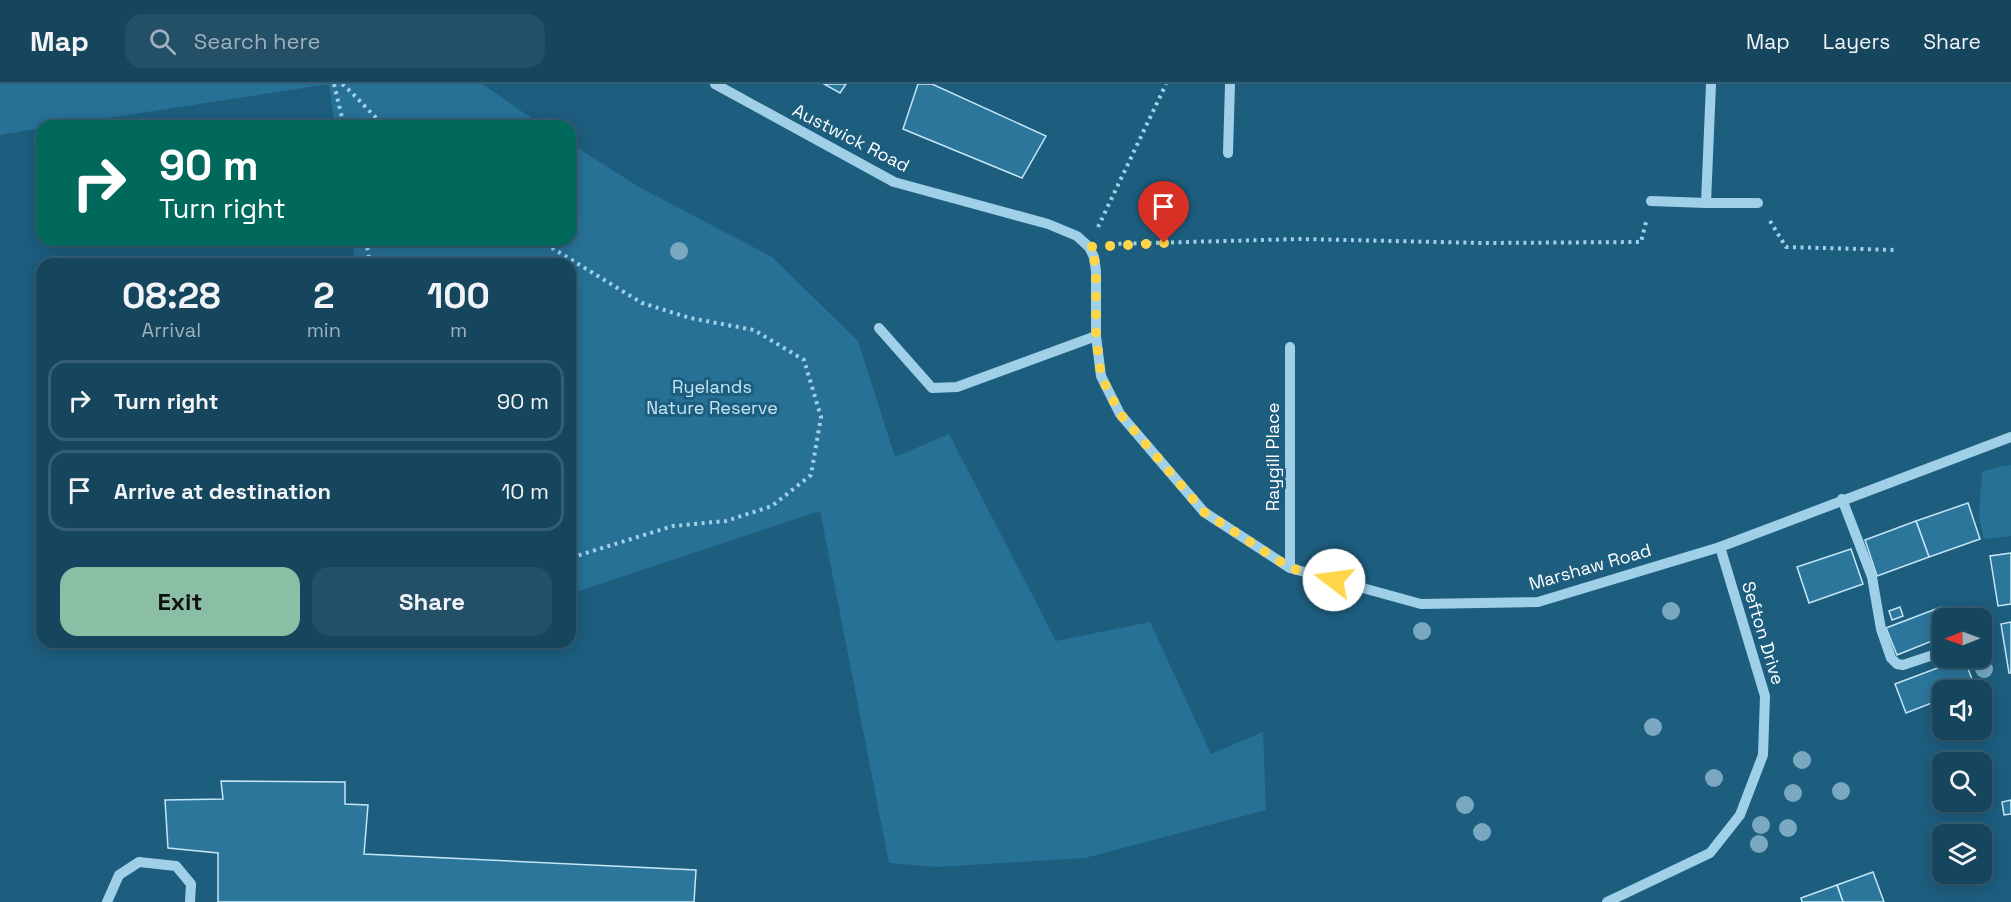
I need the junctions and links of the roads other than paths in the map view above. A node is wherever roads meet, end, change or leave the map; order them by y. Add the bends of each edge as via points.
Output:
1 (715, 84) edge
2 (1230, 84) edge
3 (1711, 84) edge
4 (1228, 153) dead end
5 (1651, 201) road end
6 (1706, 203) junction
7 (1758, 203) road end
8 (1089, 247) joint
9 (879, 328) dead end
10 (1096, 336) junction
11 (1290, 347) dead end
12 (2011, 437) edge
13 (1842, 499) junction
14 (1720, 547) junction
15 (1290, 568) junction
16 (1932, 655) edge
17 (107, 902) edge
18 (190, 902) edge
19 (1607, 902) edge

1 - 8 street, Austwick Road via 894,182 1048,224 1077,236
2 - 4 street
3 - 6 street
5 - 6 street
6 - 7 street
8 - 10 street, Marshaw Road via 1096,271
9 - 10 street via 932,388 957,387
10 - 15 street, Marshaw Road via 1101,376 1120,414 1204,512
11 - 15 street, Raygill Place
12 - 13 street, Marshaw Road
13 - 14 street, Marshaw Road
13 - 16 street via 1872,577 1881,629 1891,658 1903,665
14 - 15 street, Marshaw Road via 1538,602 1421,604
14 - 19 street, Sefton Drive via 1765,696 1763,755 1740,815 1710,853
17 - 18 street via 119,875 139,862 176,866 191,884

